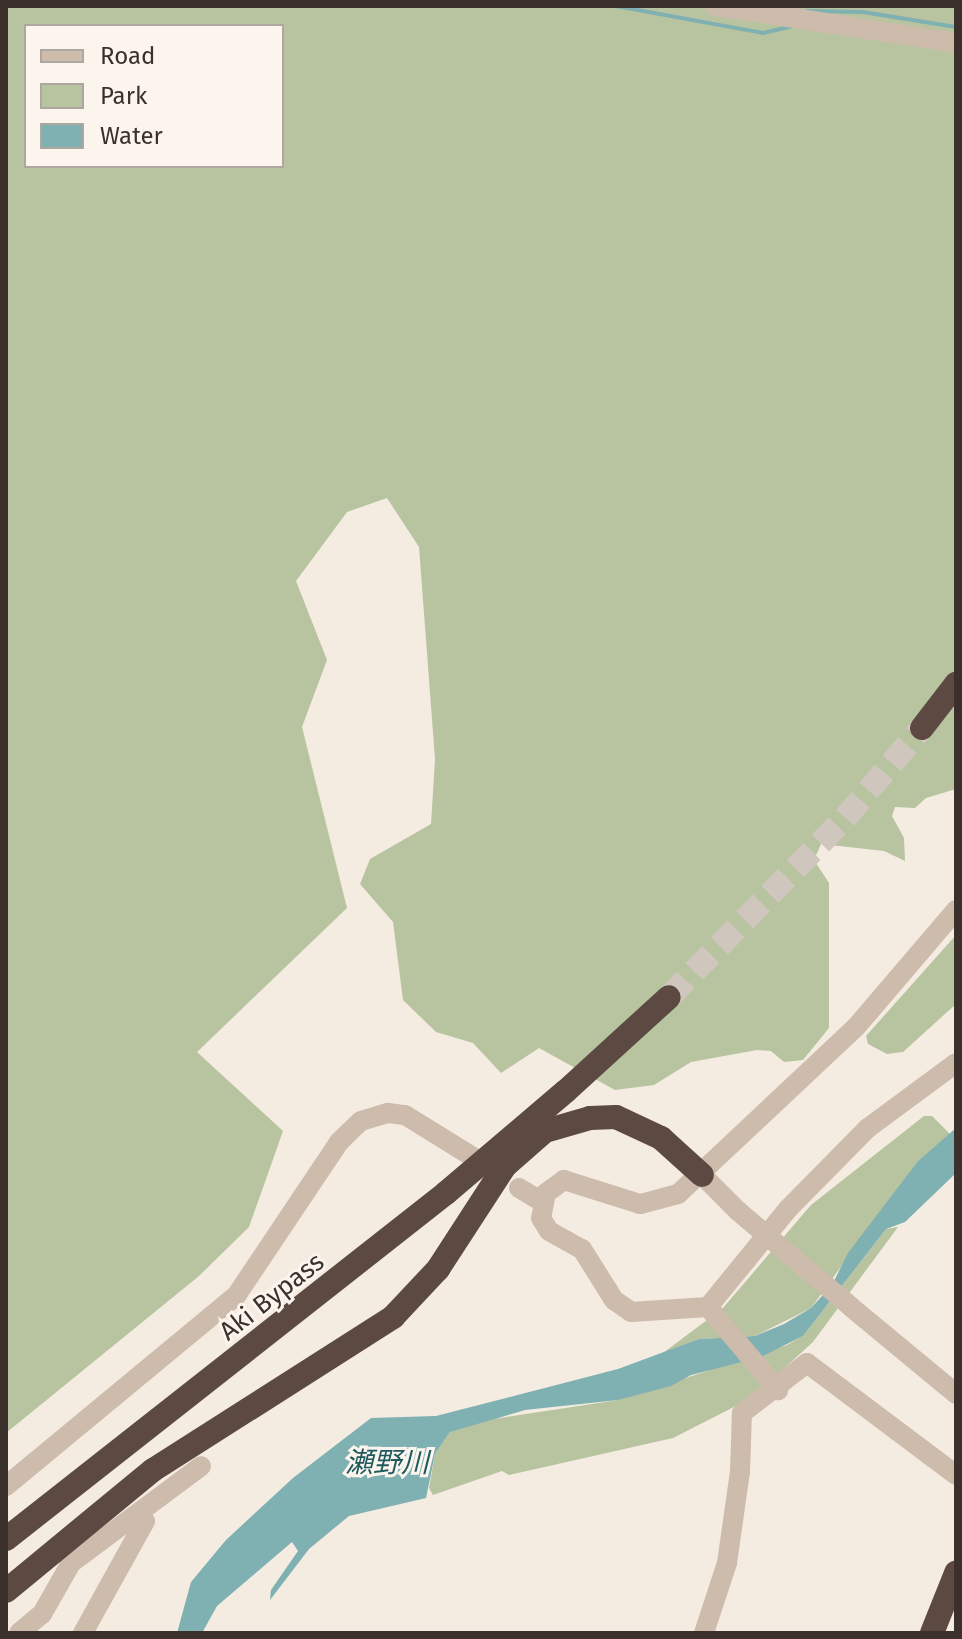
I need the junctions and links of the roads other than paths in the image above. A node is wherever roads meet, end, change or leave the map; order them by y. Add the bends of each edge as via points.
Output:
1 (715, 6) edge
2 (956, 43) edge
3 (956, 684) edge
4 (922, 728) tunnel mouth
5 (956, 910) edge
6 (669, 997) tunnel mouth
7 (956, 1063) edge
8 (495, 1171) dead end
9 (702, 1175) junction
10 (519, 1188) dead end
11 (541, 1201) junction
12 (711, 1310) junction
13 (777, 1388) junction
14 (956, 1394) edge
15 (201, 1466) dead end
16 (956, 1475) edge
17 (6, 1486) edge
18 (145, 1521) dead end
19 (6, 1539) edge
20 (956, 1573) edge
21 (6, 1591) edge
22 (6, 1609) edge
23 (19, 1633) edge
24 (83, 1633) edge
25 (704, 1633) edge
26 (932, 1633) edge

1 - 2 street
3 - 4 highway
5 - 9 street via 856,1027
6 - 19 highway, Aki Bypass, bridge via 446,1193
7 - 12 street via 868,1128 788,1209
8 - 17 street via 405,1115 388,1113 361,1121 339,1142 236,1296
9 - 11 street via 655,1204 625,1201 573,1180 555,1184
9 - 14 street, bridge
9 - 21 highway via 661,1138 616,1117 590,1118 545,1131 505,1166 438,1269 393,1317 153,1470
9 - 22 highway via 672,1166 629,1136 603,1130 573,1132 546,1143 514,1172 447,1275 399,1323 159,1478
10 - 11 street
11 - 12 street via 549,1231 582,1249 621,1306 644,1315
12 - 13 street
13 - 16 street via 807,1363 820,1368 871,1414
13 - 25 street via 742,1413 727,1563
15 - 23 street via 71,1563 42,1614
18 - 24 street
20 - 26 highway

